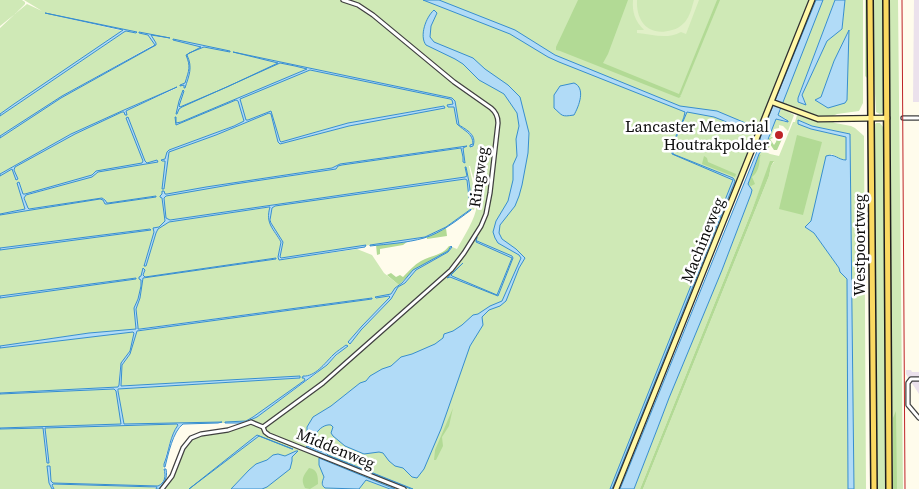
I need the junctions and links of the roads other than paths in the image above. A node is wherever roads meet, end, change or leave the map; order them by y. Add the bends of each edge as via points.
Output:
1 (343, 0) edge
2 (812, 0) edge
3 (870, 0) edge
4 (886, 0) edge
5 (773, 103) junction
6 (871, 118) junction
7 (887, 118) junction
8 (903, 118) dead end
9 (918, 118) edge
10 (919, 379) edge
11 (919, 418) edge
12 (262, 427) junction
13 (162, 489) edge
14 (404, 489) edge
15 (616, 489) edge
16 (874, 489) edge
17 (890, 489) edge

1 - 12 street, Ringweg via 373,15 496,113 498,123 487,212 451,270 323,384
2 - 5 street, Machineweg
3 - 6 main road, Westpoortweg
4 - 7 main road, Westpoortweg
5 - 6 street via 818,118
5 - 15 street, Machineweg via 768,108
6 - 7 street
6 - 16 main road, Westpoortweg
7 - 17 main road, Westpoortweg
8 - 9 street
10 - 11 street via 910,379 908,383 908,406
12 - 13 street via 251,422 191,438
12 - 14 street, Middenweg via 268,434

